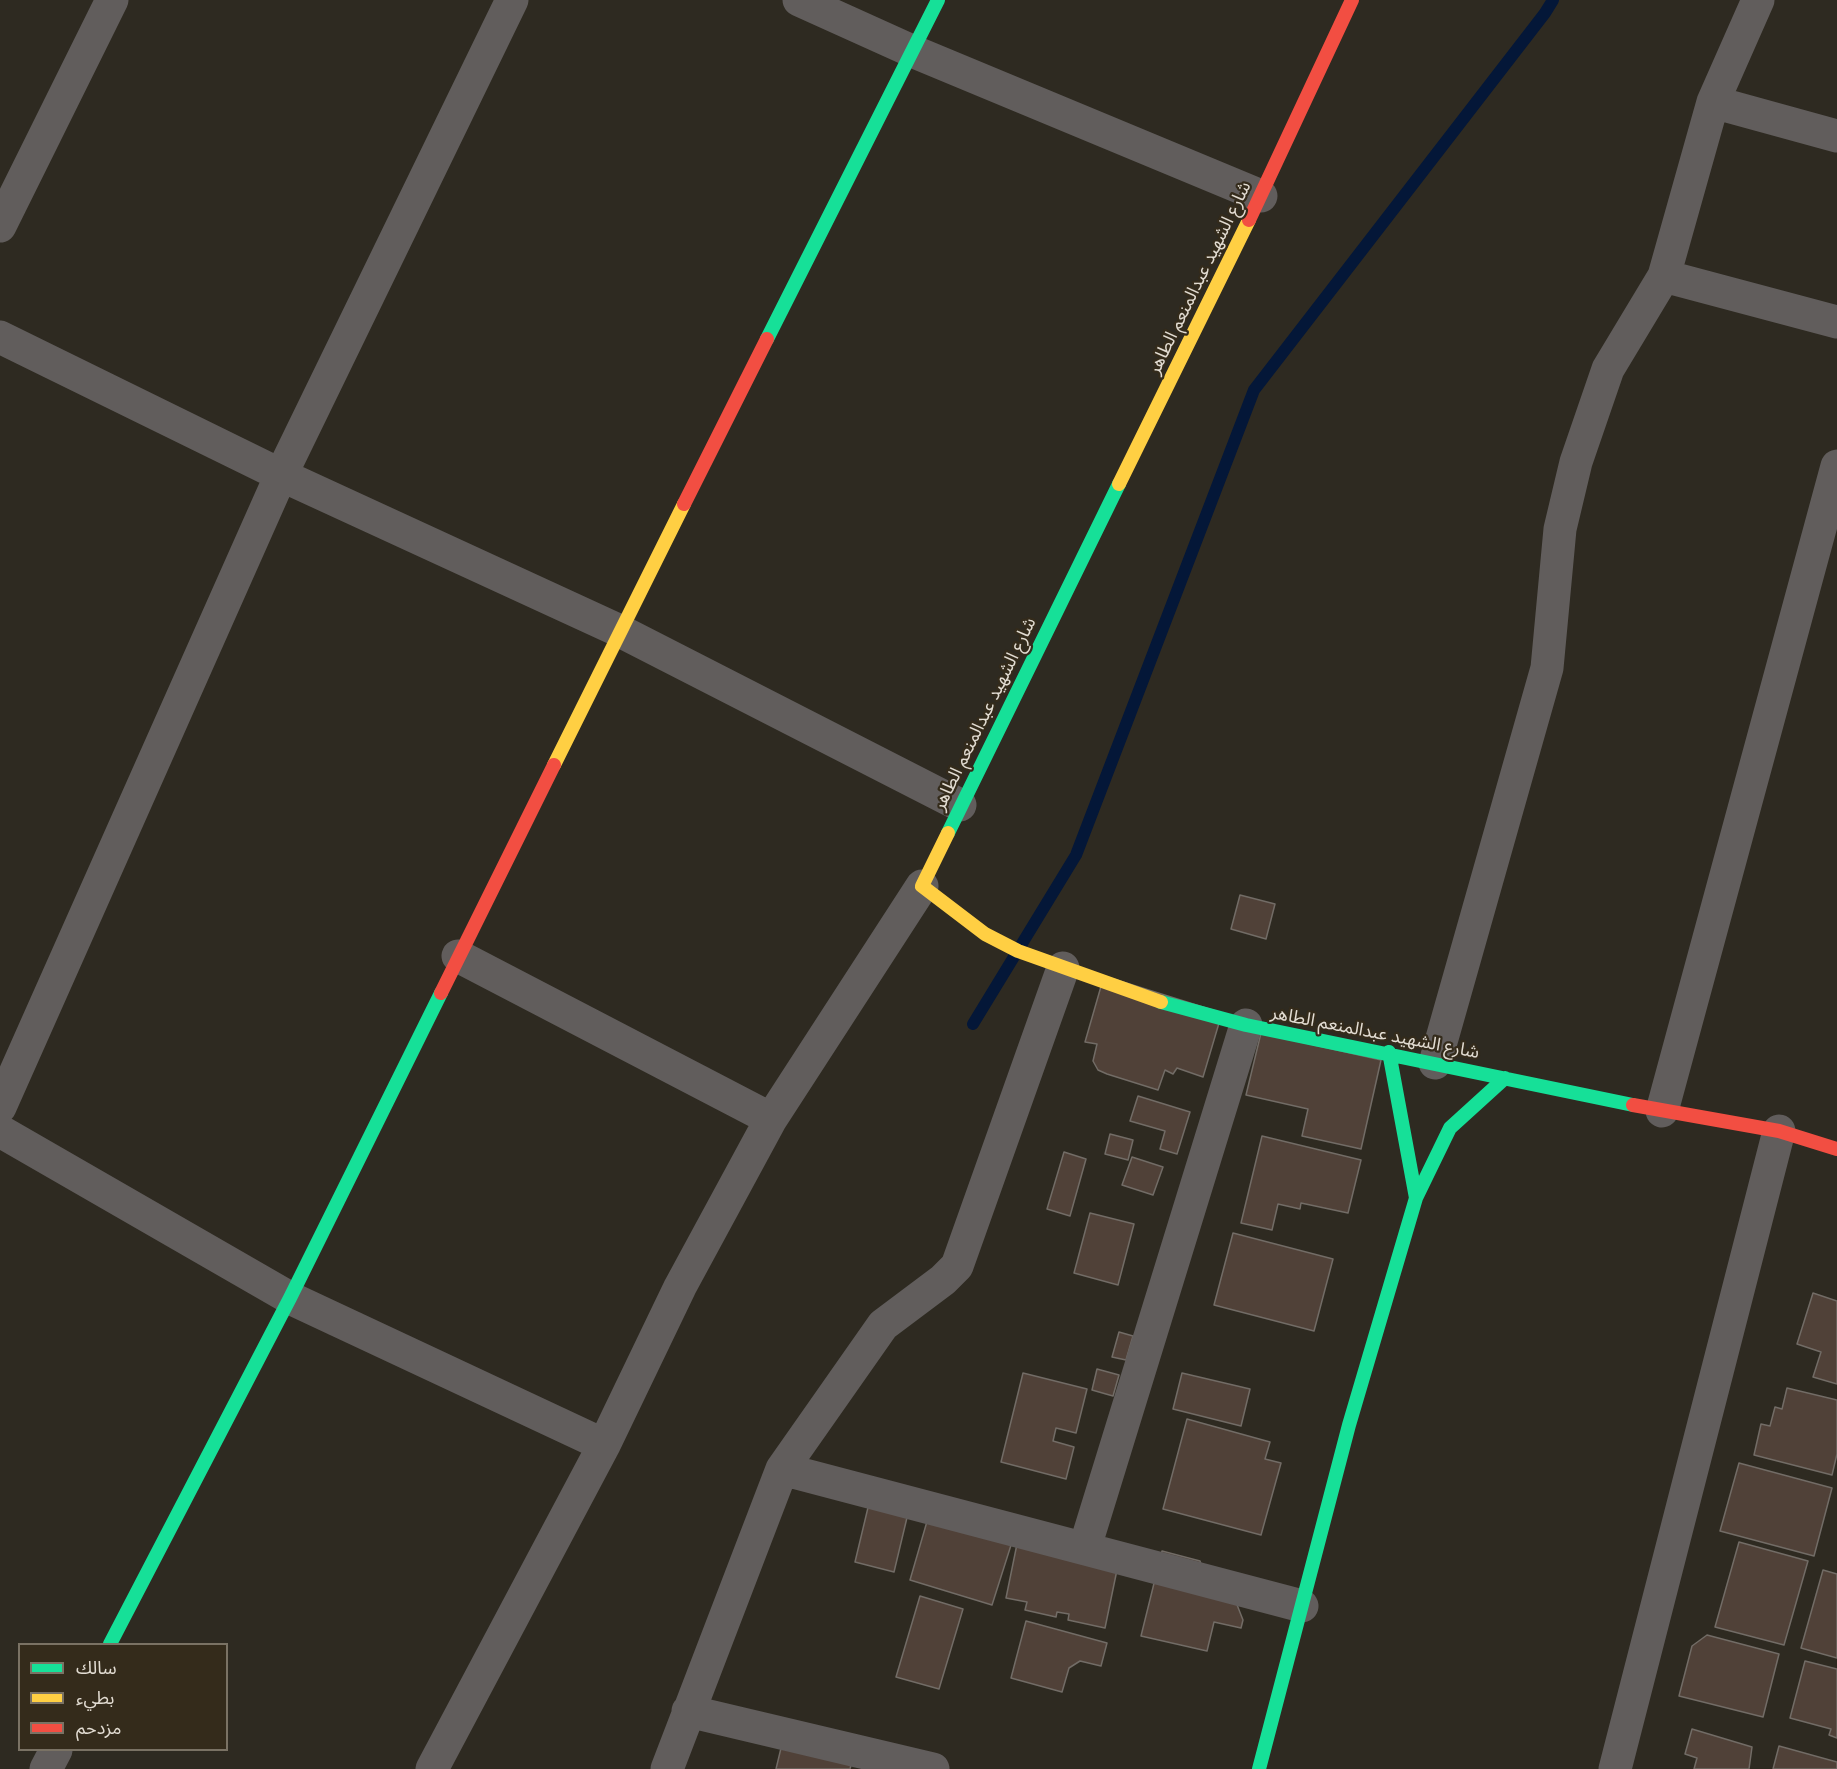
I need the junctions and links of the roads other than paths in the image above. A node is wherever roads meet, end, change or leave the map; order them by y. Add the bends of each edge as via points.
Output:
1 (112, 0) edge
2 (512, 0) edge
3 (799, 0) edge
4 (938, 0) edge
5 (1353, 0) edge
6 (1758, 0) edge
7 (912, 51) junction
8 (1713, 102) junction
9 (1837, 136) edge
10 (1261, 196) junction
11 (0, 226) edge
12 (1664, 276) junction
13 (1837, 322) edge
14 (0, 337) edge
15 (1837, 466) edge
16 (281, 475) junction
17 (620, 631) junction
18 (960, 805) junction
19 (922, 886) junction
20 (458, 956) junction
21 (1063, 968) junction
22 (1246, 1025) junction
23 (1389, 1052) junction
24 (1435, 1063) junction
25 (1506, 1078) junction
26 (0, 1107) edge
27 (1662, 1111) junction
28 (771, 1119) junction
29 (0, 1131) edge
30 (1779, 1131) junction
31 (1837, 1149) edge
32 (1416, 1198) junction
33 (290, 1298) junction
34 (604, 1445) junction
35 (782, 1469) junction
36 (1085, 1547) junction
37 (1302, 1606) junction
38 (111, 1643) edge
39 (688, 1711) junction
40 (55, 1751) edge
41 (879, 1762) edge
42 (46, 1769) edge
43 (432, 1769) edge
44 (667, 1769) edge
45 (933, 1769) edge
46 (1259, 1769) edge
47 (1615, 1769) edge

1 - 11 street
2 - 16 street
3 - 7 street
4 - 7 street
5 - 10 street, شارع الشهيد عبدالمنعم الطاهر
6 - 8 street
7 - 10 street
7 - 17 street
8 - 9 street
8 - 12 street
10 - 18 street, شارع الشهيد عبدالمنعم الطاهر
12 - 13 street
12 - 24 street via 1608,369 1576,462 1560,529 1547,668
14 - 16 street
15 - 27 street
16 - 17 street
16 - 26 street
17 - 18 street
17 - 20 street
18 - 19 street, شارع الشهيد عبدالمنعم الطاهر
19 - 21 street, شارع الشهيد عبدالمنعم الطاهر via 985,934
19 - 28 street
20 - 28 street
20 - 33 street
21 - 22 street, شارع الشهيد عبدالمنعم الطاهر via 1172,1006
21 - 35 street via 957,1266 883,1325
22 - 23 street, شارع الشهيد عبدالمنعم الطاهر
22 - 36 street
23 - 24 street, شارع الشهيد عبدالمنعم الطاهر
23 - 32 street
24 - 25 street, شارع الشهيد عبدالمنعم الطاهر
25 - 27 street, شارع الشهيد عبدالمنعم الطاهر
25 - 32 street via 1450,1128
27 - 30 street, شارع الشهيد عبدالمنعم الطاهر
28 - 34 street via 680,1287
29 - 33 street
30 - 31 street, شارع الشهيد عبدالمنعم الطاهر
30 - 47 street
32 - 37 street via 1349,1425
33 - 34 street
33 - 38 street
34 - 43 street
35 - 36 street
35 - 39 street
36 - 37 street
37 - 46 street
39 - 41 street
39 - 44 street
40 - 42 street
41 - 45 street

